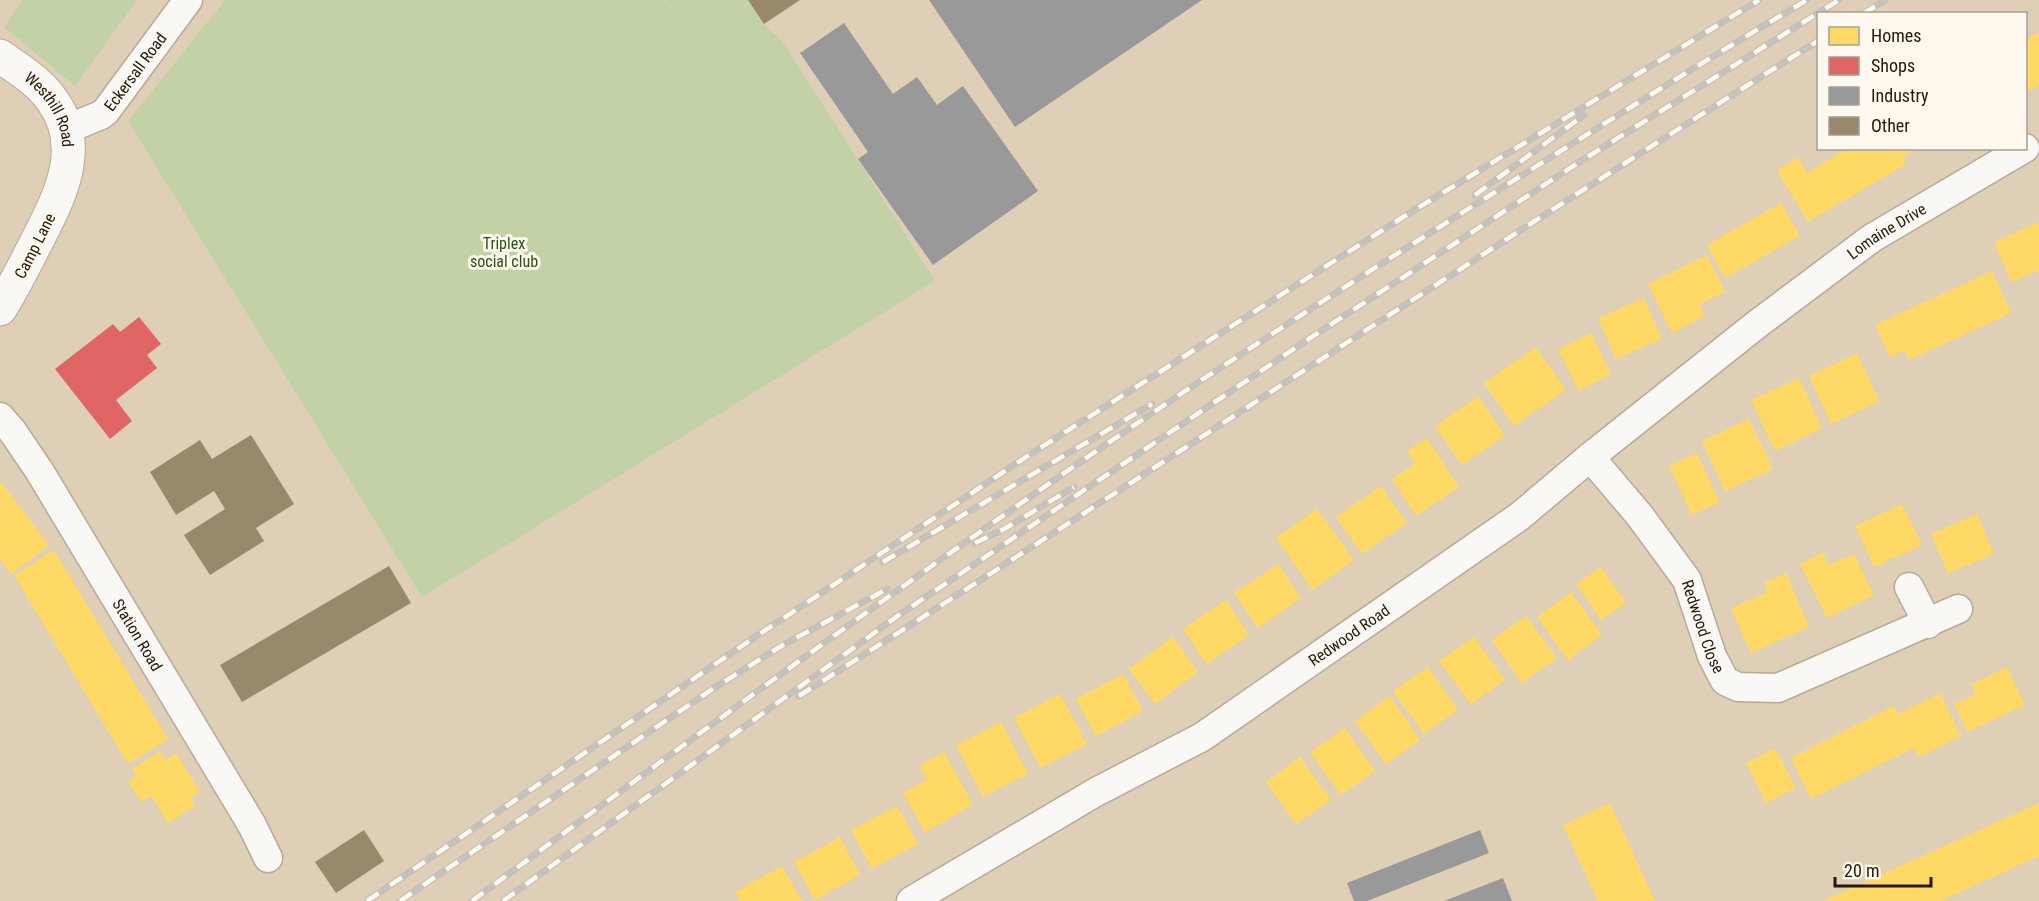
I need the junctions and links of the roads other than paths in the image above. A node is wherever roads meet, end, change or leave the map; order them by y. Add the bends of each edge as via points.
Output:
1 (188, 0) edge
2 (0, 56) edge
3 (67, 129) junction
4 (2022, 150) edge
5 (64, 180) joint
6 (0, 309) edge
7 (1756, 325) joint
8 (0, 417) edge
9 (1590, 457) junction
10 (1909, 587) dead end
11 (1958, 609) dead end
12 (1928, 624) junction
13 (268, 858) dead end
14 (911, 901) edge

1 - 3 street, Eckersall Road via 106,111
2 - 3 street, Westhill Road via 40,86
3 - 5 street, Westhill Road
4 - 7 street, Lomaine Drive via 1872,238
5 - 6 street, Camp Lane via 57,202
7 - 9 street, Redwood Road
8 - 13 street, Station Road via 40,472 252,825
9 - 12 street, Redwood Close via 1641,516 1687,580 1712,656 1725,681 1738,687 1778,688
9 - 14 street, Redwood Road via 1520,516 1202,737 1095,792
10 - 12 street
11 - 12 street, Redwood Close

